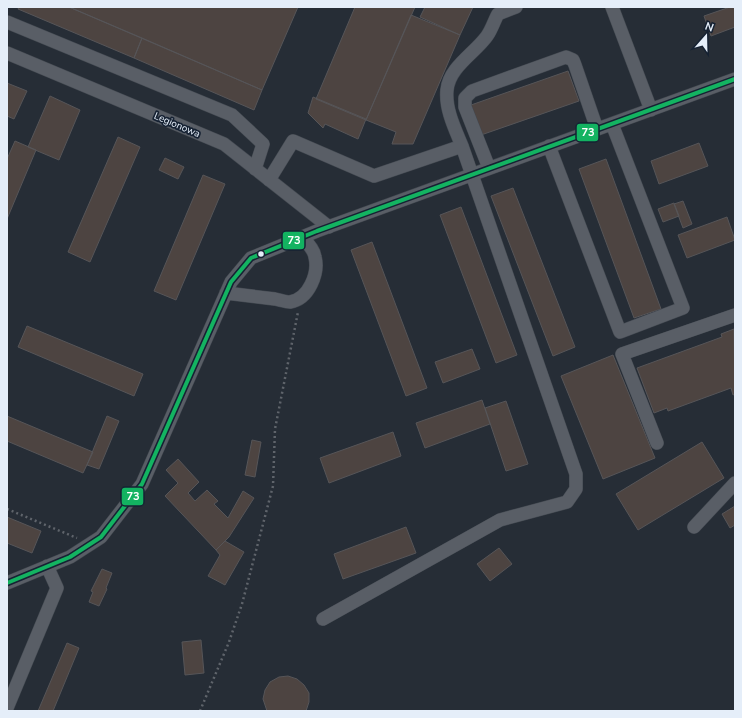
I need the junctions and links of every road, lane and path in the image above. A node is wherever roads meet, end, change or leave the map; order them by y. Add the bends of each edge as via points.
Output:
1 (516, 7) edge
2 (612, 7) edge
3 (7, 22) edge
4 (7, 53) edge
5 (735, 79) edge
6 (651, 110) junction
7 (612, 124) junction
8 (597, 129) junction
9 (462, 146) junction
10 (549, 146) junction
11 (489, 168) junction
12 (255, 169) junction
13 (472, 175) junction
14 (269, 180) junction
15 (329, 227) junction
16 (302, 237) junction
17 (226, 293) junction
18 (301, 296) junction
19 (735, 315) edge
20 (657, 443) dead end
21 (735, 483) edge
22 (7, 509) edge
23 (694, 527) dead end
24 (90, 544) junction
25 (47, 566) junction
26 (7, 582) edge
27 (323, 620) dead end
28 (7, 708) edge
29 (200, 711) edge

1 - 9 street via 498,14 487,36 453,74 447,89 448,110
2 - 6 street
3 - 12 street via 232,115 263,144
4 - 12 street, Legionowa via 224,144
5 - 6 street
6 - 7 street
7 - 8 street
7 - 10 street via 682,308 620,332
8 - 10 street
8 - 11 street via 573,60 566,57 472,90 465,98 465,107
9 - 13 street
9 - 14 street via 374,176 293,141
10 - 11 street
11 - 13 street
12 - 14 street, Legionowa
13 - 15 street
13 - 27 street via 572,460 576,474 576,489 567,502 500,520
14 - 15 street, Legionowa
15 - 16 street
16 - 17 street via 251,258 240,269
16 - 18 street via 312,249 316,268 312,284
17 - 18 street via 291,302
17 - 24 street via 142,484 101,537
18 - 29 path via 275,429 272,486 242,604
19 - 20 street via 622,354
21 - 23 street
22 - 24 path
24 - 25 street via 70,557
25 - 26 street
25 - 28 street via 57,588

